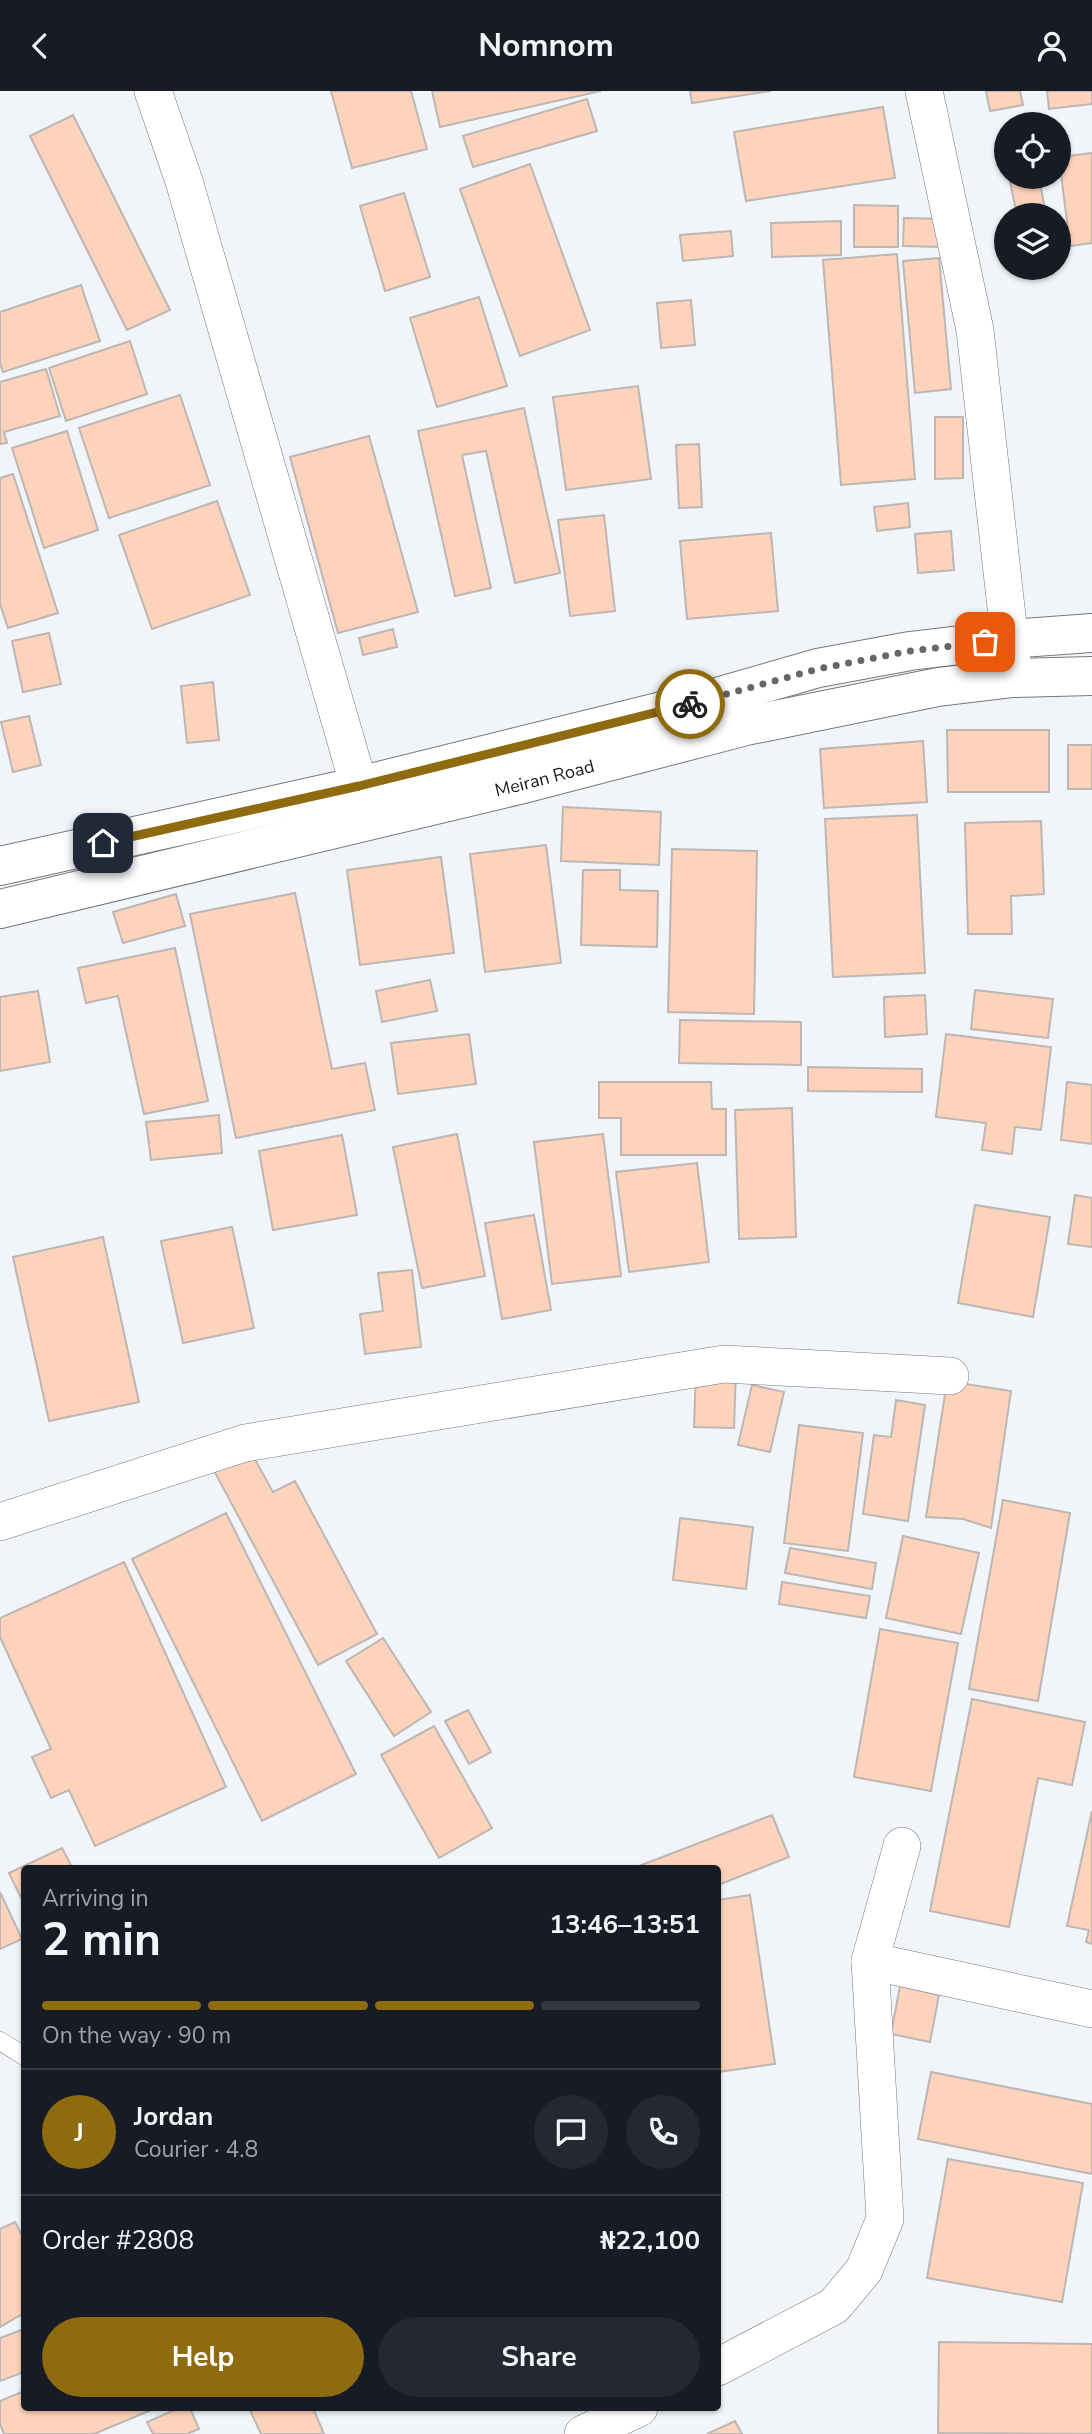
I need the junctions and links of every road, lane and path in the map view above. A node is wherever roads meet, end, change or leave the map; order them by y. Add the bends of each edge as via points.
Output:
1 (153, 91) edge
2 (924, 91) edge
3 (1092, 633) edge
4 (1010, 639) junction
5 (1092, 676) edge
6 (1013, 678) junction
7 (359, 786) junction
8 (0, 866) edge
9 (0, 909) edge
10 (950, 1376) dead end
11 (0, 1522) edge
12 (902, 1846) dead end
13 (870, 1961) junction
14 (1092, 2009) edge
15 (0, 2041) edge
16 (21, 2054) edge
17 (721, 2365) edge
18 (633, 2411) edge
19 (583, 2434) edge

1 - 7 street via 184,181
2 - 4 street via 975,330
3 - 4 main road, Meiran Road
4 - 6 street
4 - 7 main road, Meiran Road via 910,651 818,669
5 - 6 main road, Meiran Road
6 - 9 main road, Meiran Road via 938,687 746,726
7 - 8 main road, Meiran Road
10 - 11 street via 724,1364 246,1443
12 - 13 street
13 - 14 street
13 - 17 street via 885,2219 864,2270 834,2306
15 - 16 lane
18 - 19 street

